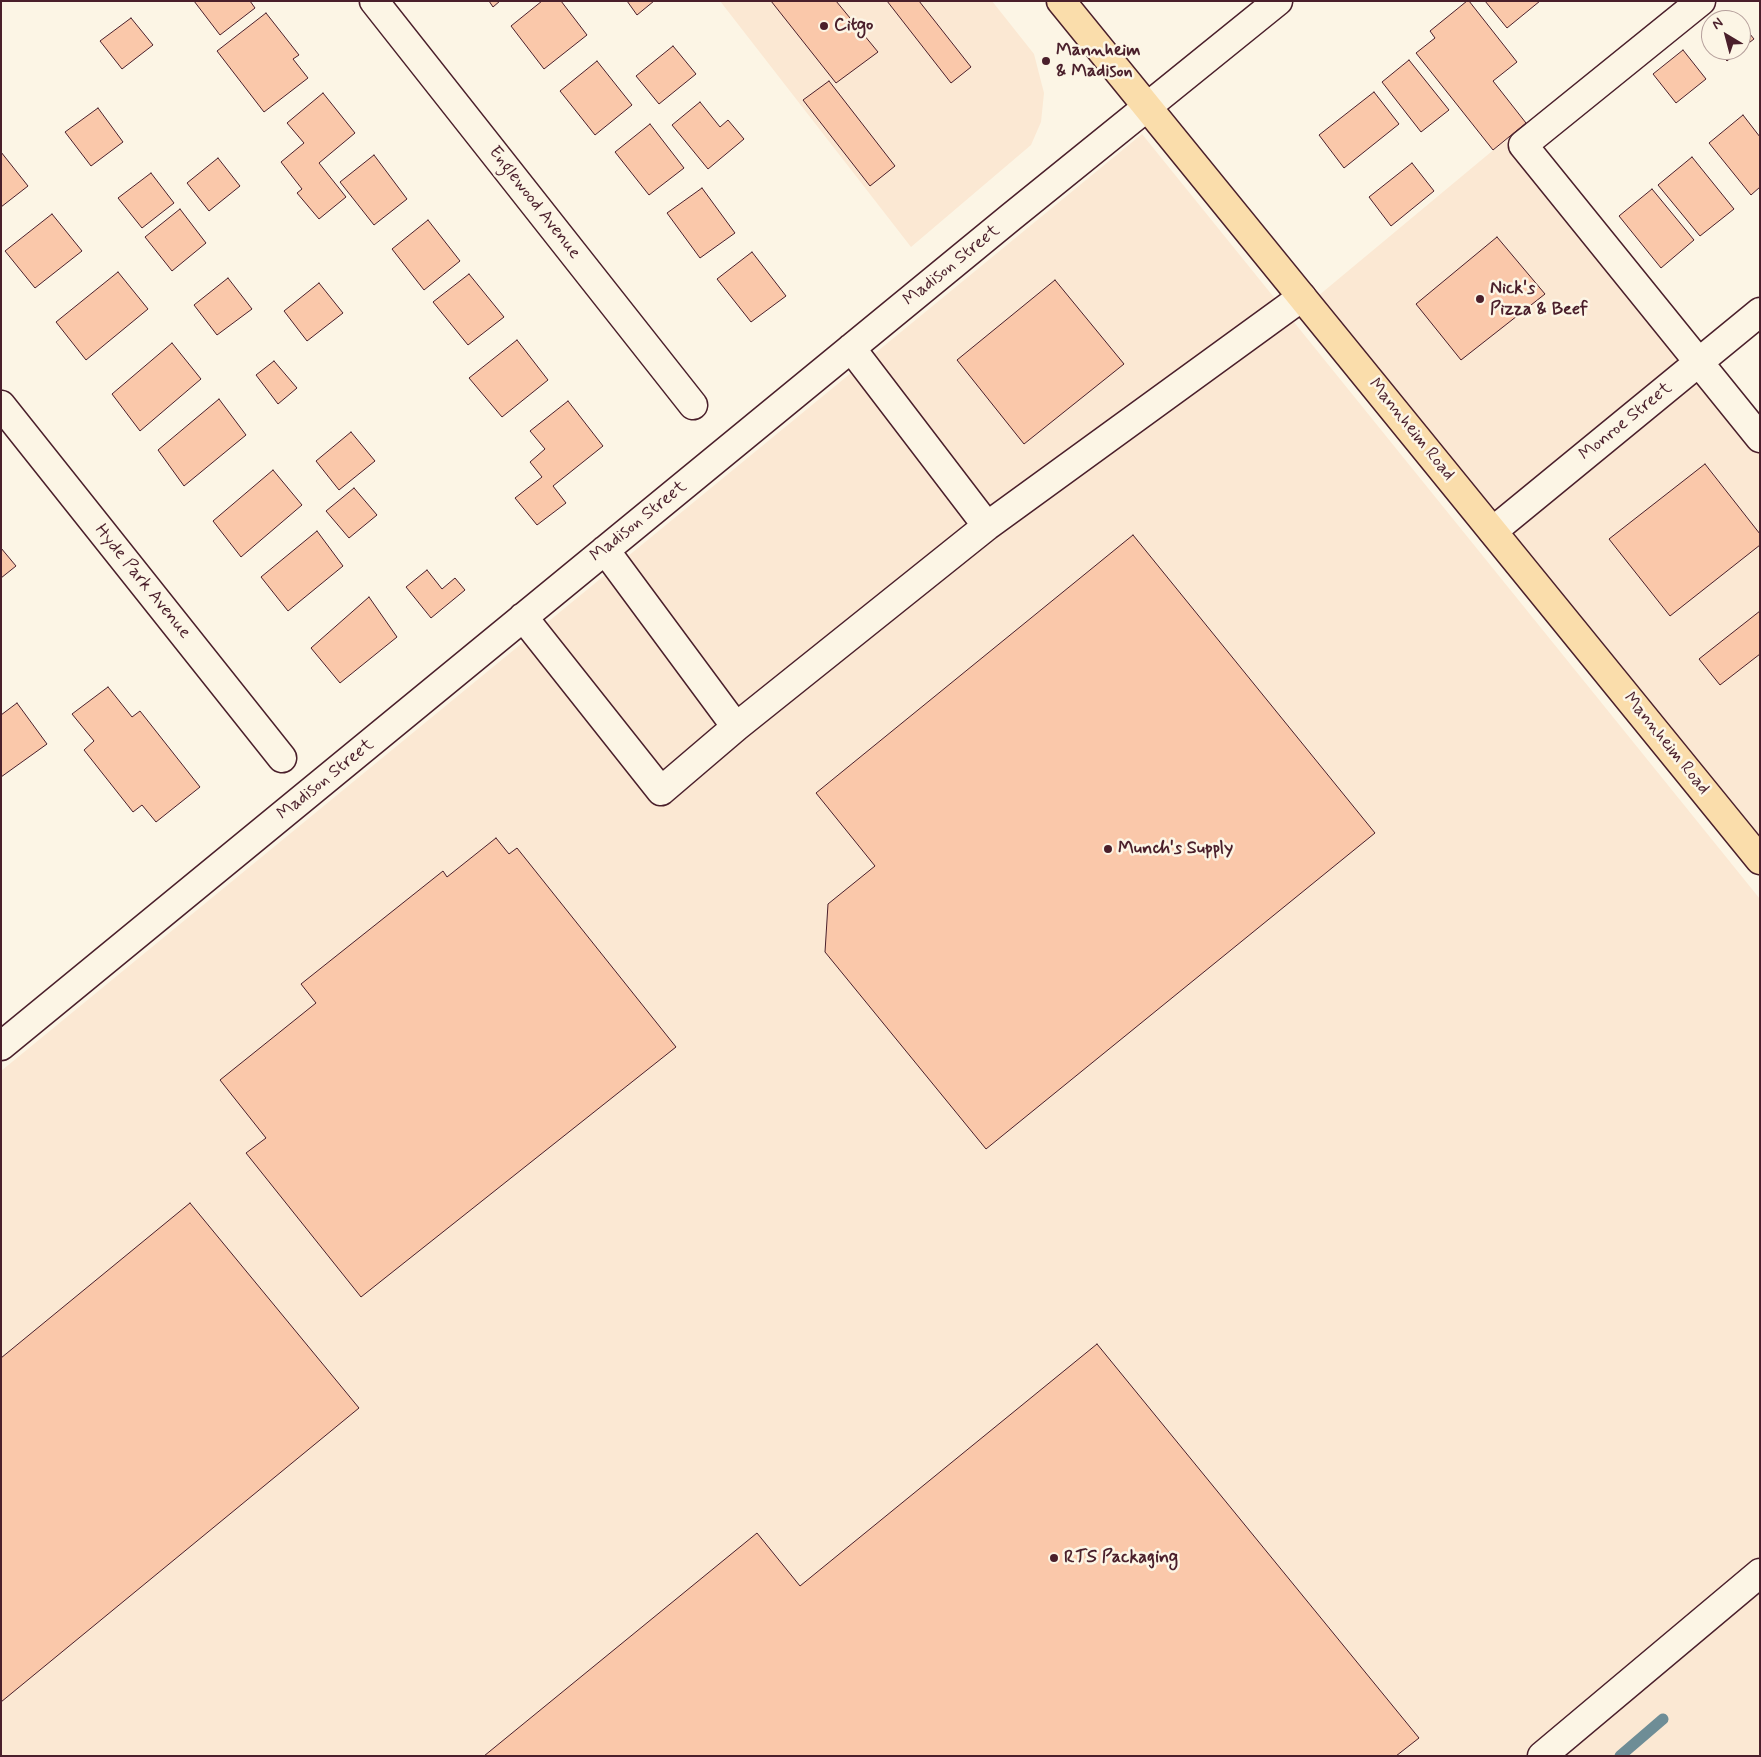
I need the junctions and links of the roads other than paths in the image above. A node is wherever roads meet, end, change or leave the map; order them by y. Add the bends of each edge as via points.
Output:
1 (374, 1) edge
2 (1061, 1) edge
3 (1278, 1) edge
4 (1701, 1) edge
5 (1147, 107) junction
6 (1302, 297) junction
7 (1760, 312) edge
8 (851, 348) junction
9 (1698, 362) junction
10 (1, 405) edge
11 (693, 406) dead end
12 (1760, 438) edge
13 (987, 526) junction
14 (1493, 531) junction
15 (605, 550) junction
16 (523, 617) junction
17 (736, 727) junction
18 (282, 758) dead end
19 (1760, 860) edge
20 (1, 1046) edge
21 (1760, 1573) edge
22 (1542, 1756) edge

1 - 11 street, Englewood Avenue
2 - 5 main road, Mannheim Road
3 - 5 street, Madison Street
4 - 9 street via 1523,145
5 - 6 main road, Mannheim Road
5 - 8 street, Madison Street
6 - 13 street
6 - 14 main road, Mannheim Road
7 - 9 street, Monroe Street
8 - 13 street
8 - 15 street, Madison Street
9 - 12 street
9 - 14 street, Monroe Street
10 - 18 street, Hyde Park Avenue
13 - 17 street
14 - 19 main road, Mannheim Road
15 - 16 street, Madison Street
15 - 17 street
16 - 17 street via 661,791
16 - 20 street, Madison Street
21 - 22 street

